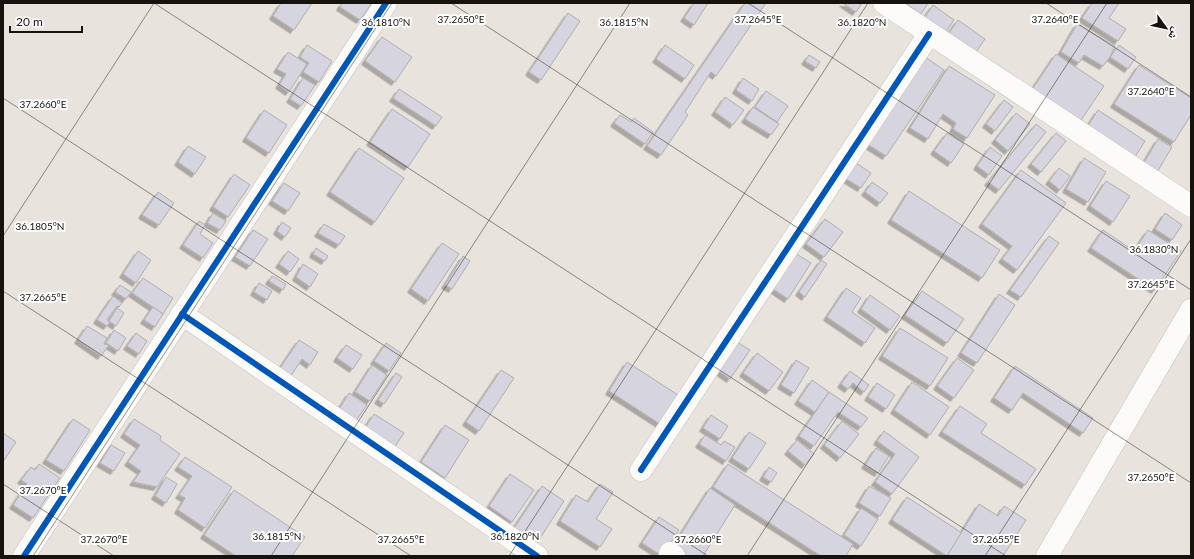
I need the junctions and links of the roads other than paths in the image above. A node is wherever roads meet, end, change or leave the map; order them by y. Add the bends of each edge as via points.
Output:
1 (386, 3) edge
2 (884, 3) edge
3 (929, 34) junction
4 (1191, 206) edge
5 (1191, 310) edge
6 (182, 314) junction
7 (641, 470) dead end
8 (24, 556) edge
9 (537, 556) edge
10 (1047, 556) edge

1 - 6 street
2 - 3 street
3 - 4 street
3 - 7 street
5 - 10 street
6 - 8 street
6 - 9 street

